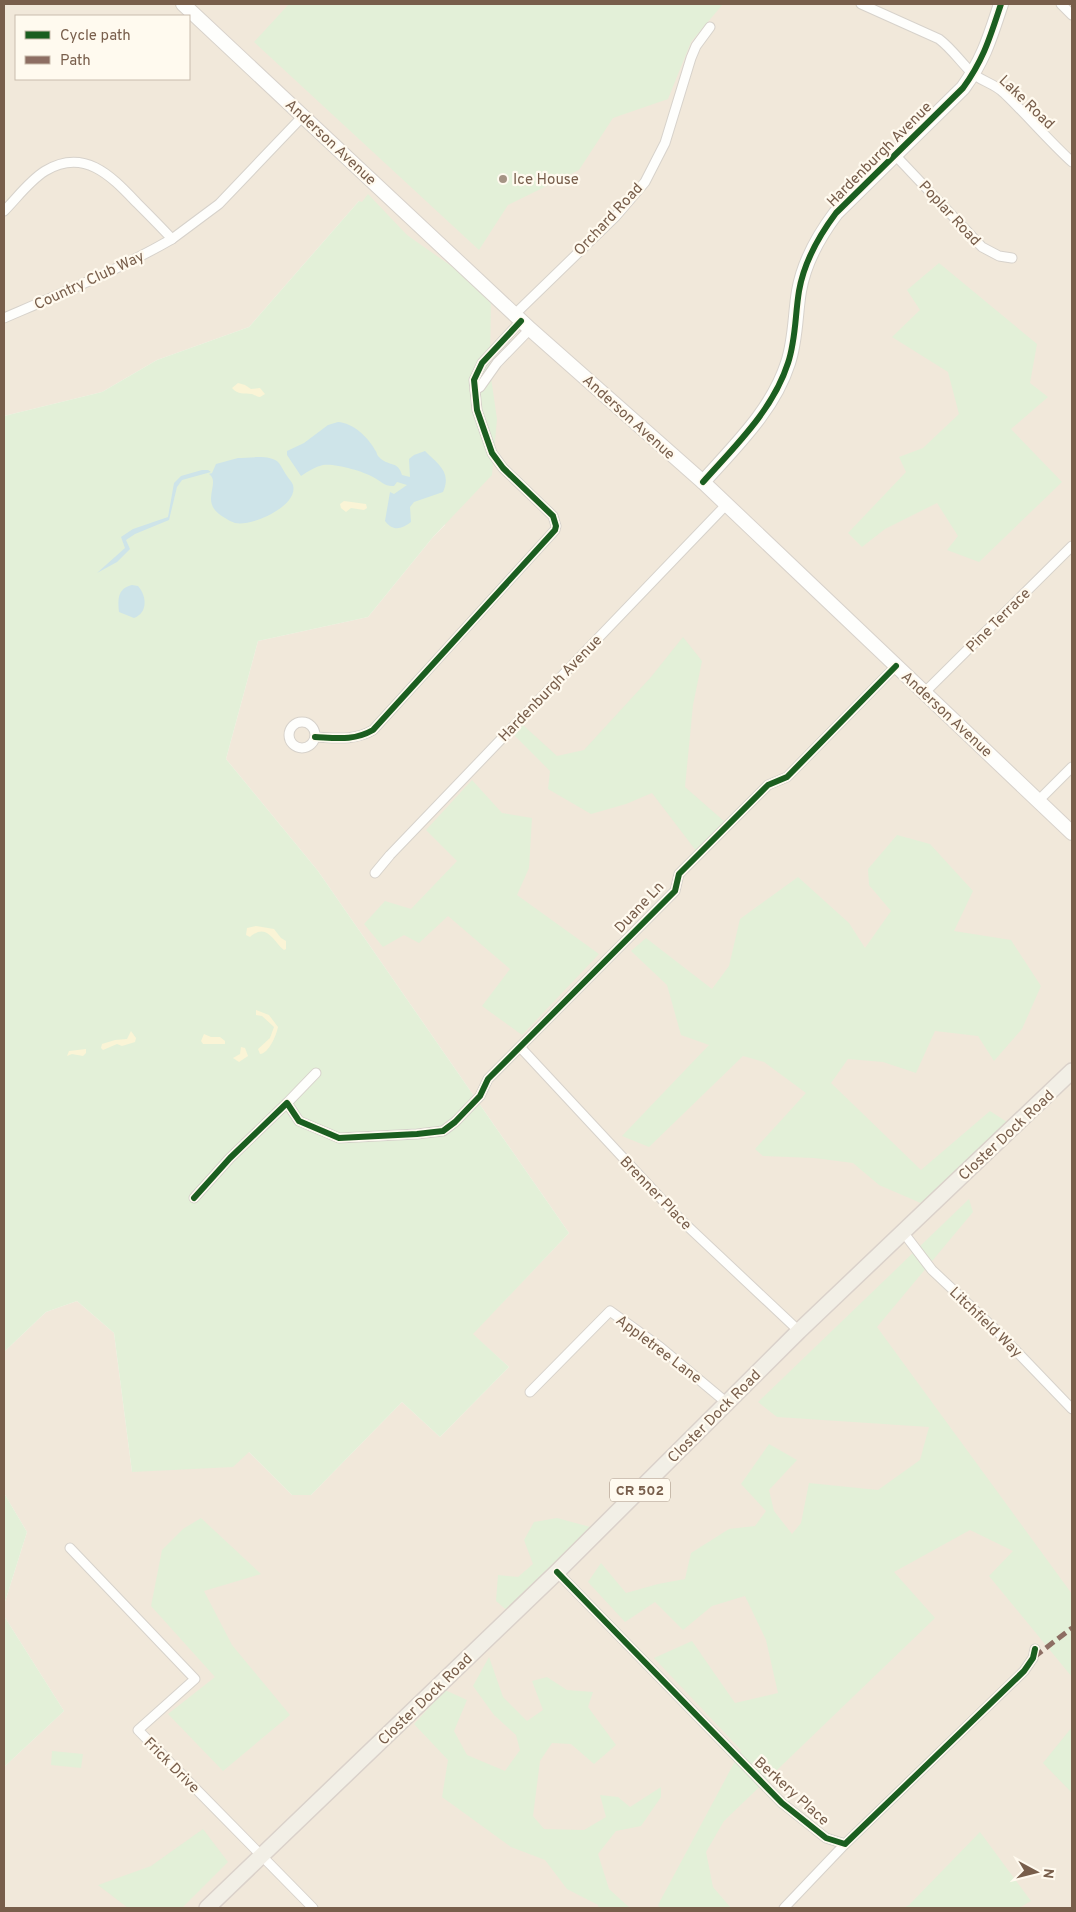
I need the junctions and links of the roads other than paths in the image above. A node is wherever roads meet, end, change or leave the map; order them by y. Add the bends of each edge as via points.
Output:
1 (184, 4) edge
2 (861, 4) edge
3 (1000, 4) edge
4 (1061, 4) edge
5 (1072, 15) edge
6 (710, 27) dead end
7 (973, 74) junction
8 (303, 116) junction
9 (895, 155) junction
10 (1072, 162) edge
11 (4, 211) edge
12 (172, 239) junction
13 (1012, 258) dead end
14 (4, 318) edge
15 (522, 322) junction
16 (703, 482) junction
17 (726, 505) junction
18 (1072, 546) edge
19 (896, 666) junction
20 (924, 693) junction
21 (315, 737) dead end
22 (1072, 767) edge
23 (1038, 801) junction
24 (1072, 833) edge
25 (375, 873) dead end
26 (520, 1047) junction
27 (1072, 1071) edge
28 (316, 1073) dead end
29 (287, 1103) junction
30 (194, 1198) dead end
31 (903, 1232) junction
32 (799, 1331) junction
33 (530, 1392) dead end
34 (727, 1403) junction
35 (1072, 1409) edge
36 (70, 1548) dead end
37 (557, 1572) junction
38 (1035, 1649) dead end
39 (845, 1844) junction
40 (262, 1854) junction
41 (207, 1908) edge
42 (313, 1908) edge
43 (784, 1908) edge

1 - 8 main road, Anderson Avenue
2 - 7 street, Lake Road via 939,39
3 - 7 main road, Hardenburgh Avenue via 986,51
4 - 5 street
6 - 15 street, Orchard Road via 693,52 665,143 644,182
7 - 9 main road, Hardenburgh Avenue
7 - 10 street, Lake Road via 1003,92
8 - 12 street, Country Club Way via 220,204
8 - 15 main road, Anderson Avenue
9 - 13 street, Poplar Road via 982,247 999,256
9 - 16 main road, Hardenburgh Avenue via 836,213 816,243 802,276 794,340 780,384 758,420
11 - 12 street via 47,170 67,164 84,164 110,175
12 - 14 street, Country Club Way
15 - 16 main road, Anderson Avenue
15 - 21 street, Orchard Road via 482,363 474,380 477,410 492,453 503,468 553,516 555,530 373,730 351,739
16 - 17 main road, Anderson Avenue
17 - 19 main road, Anderson Avenue
17 - 25 street, Hardenburgh Avenue
18 - 20 street, Pine Terrace
19 - 20 main road, Anderson Avenue
19 - 26 street, Duane Ln via 787,777 768,785 679,874 674,890
20 - 23 main road, Anderson Avenue
22 - 23 street
23 - 24 main road, Anderson Avenue
26 - 29 street, Duane Ln via 488,1079 480,1096 443,1130 339,1138 299,1121
26 - 32 street, Brenner Place via 681,1220
27 - 31 main road, Closter Dock Road / CR 502
28 - 29 street
29 - 30 street
31 - 32 main road, Closter Dock Road / CR 502
31 - 35 street, Litchfield Way via 932,1270 997,1331
32 - 34 main road, Closter Dock Road / CR 502
33 - 34 street, Appletree Lane via 610,1311 660,1347
34 - 37 main road, Closter Dock Road / CR 502
36 - 40 street, Frick Drive via 195,1679 138,1730
37 - 39 street, Berkery Place via 782,1803 826,1838
37 - 40 main road, Closter Dock Road / CR 502
38 - 39 street via 1024,1671
39 - 43 street
40 - 41 main road, Closter Dock Road / CR 502
40 - 42 street

